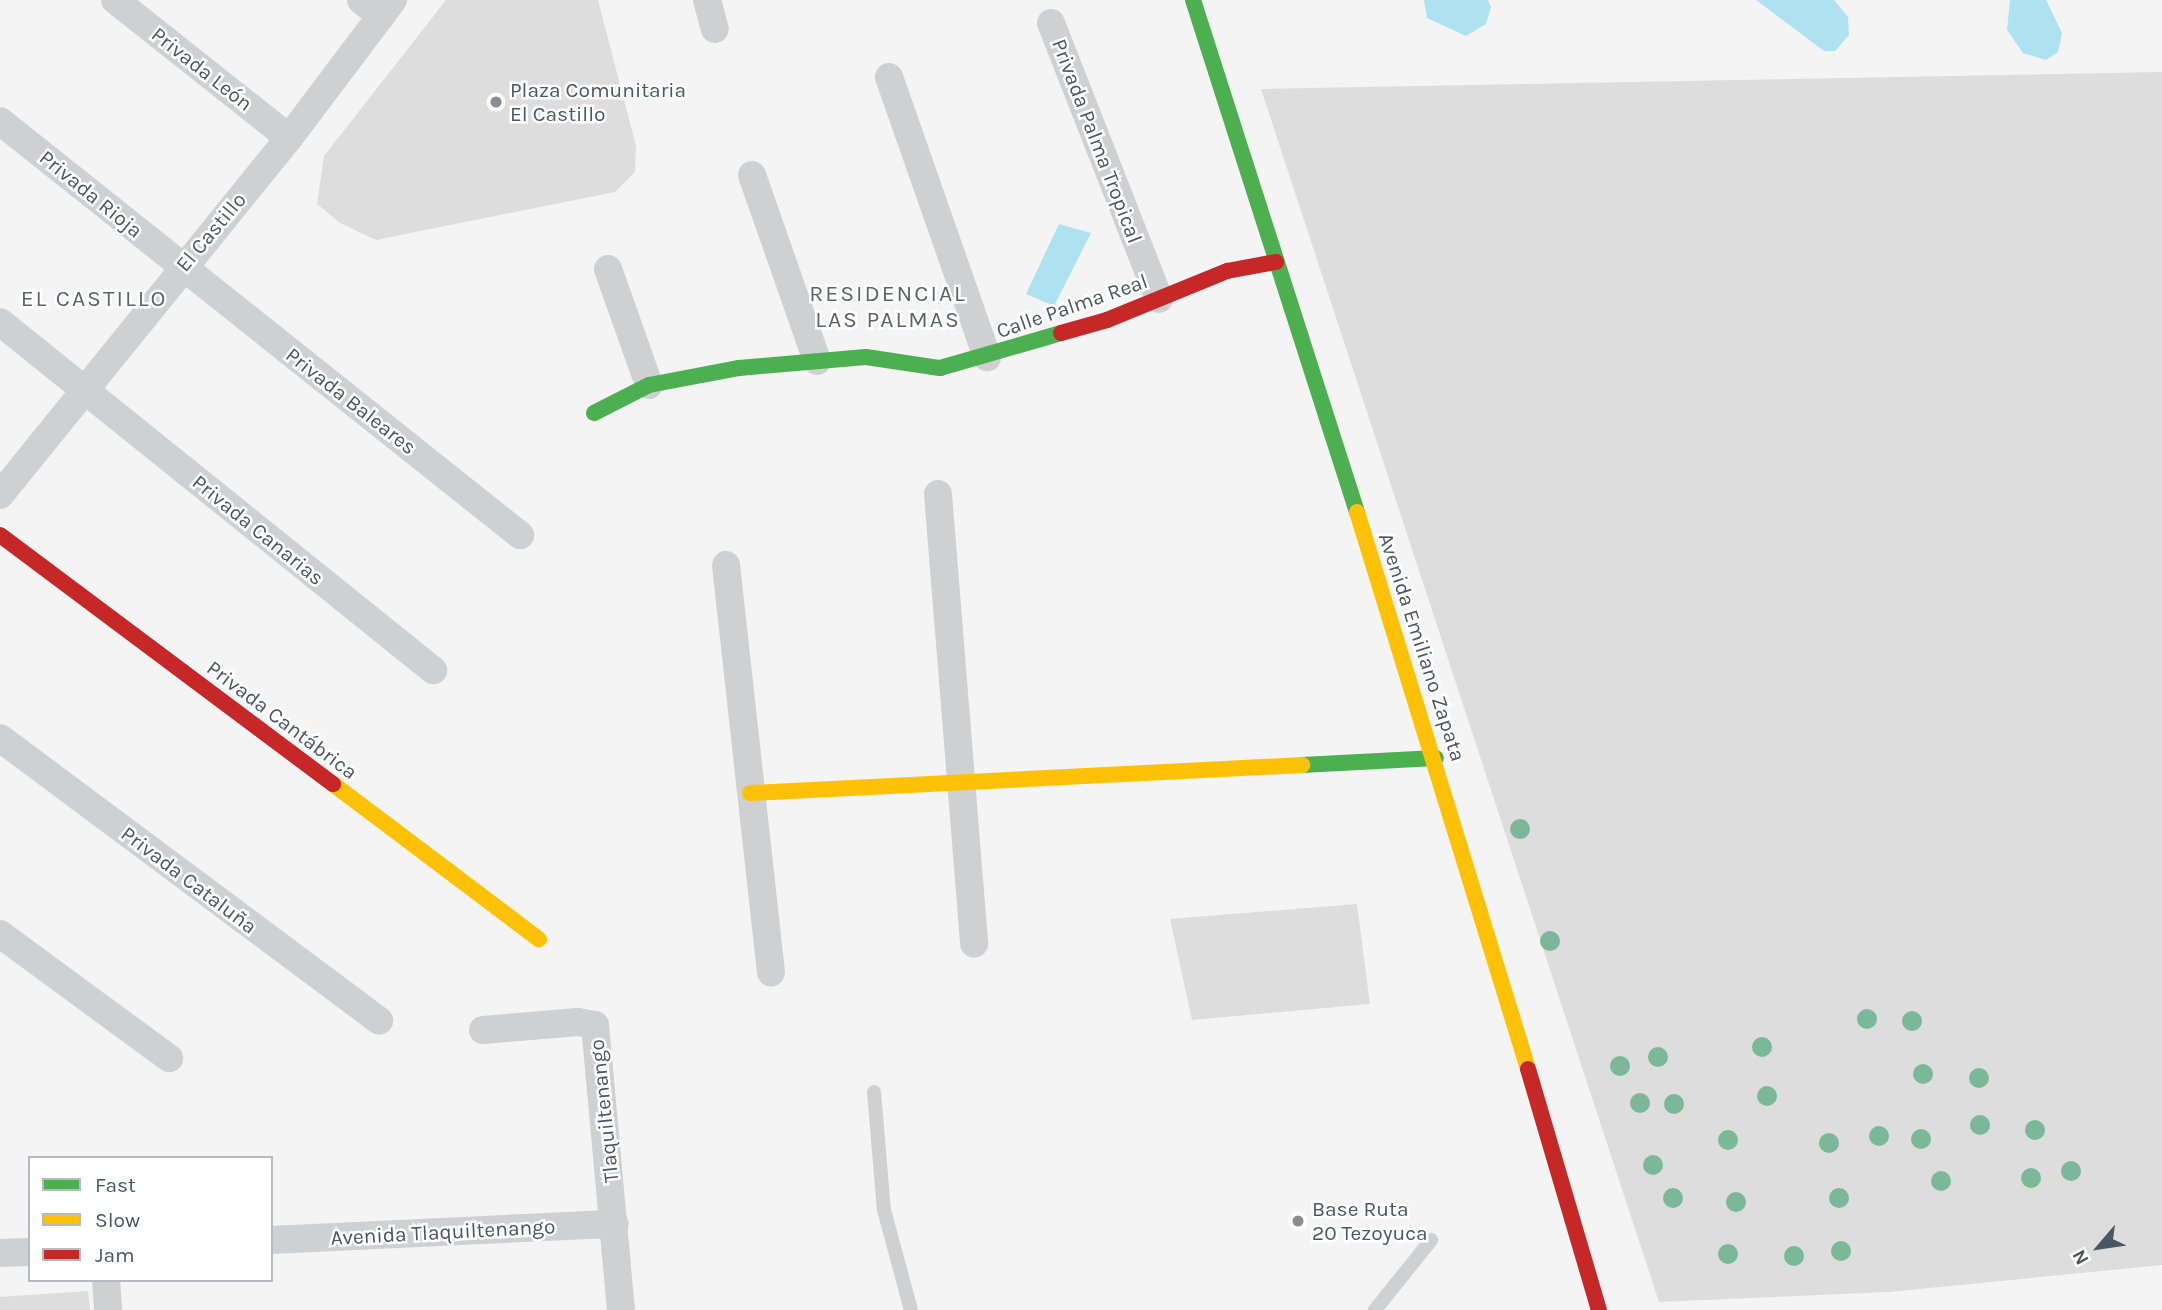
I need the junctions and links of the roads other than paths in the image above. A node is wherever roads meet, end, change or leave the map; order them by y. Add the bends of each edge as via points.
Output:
1 (115, 0) edge
2 (707, 0) edge
3 (1193, 0) edge
4 (378, 5) edge
5 (1051, 23) dead end
6 (715, 29) dead end
7 (889, 78) dead end
8 (0, 121) edge
9 (289, 138) junction
10 (752, 175) dead end
11 (1276, 262) junction
12 (181, 268) junction
13 (608, 269) dead end
14 (1159, 299) junction
15 (0, 323) edge
16 (987, 357) junction
17 (817, 361) junction
18 (649, 385) junction
19 (84, 390) junction
20 (594, 413) dead end
21 (938, 494) dead end
22 (0, 495) edge
23 (0, 535) edge
24 (520, 535) dead end
25 (726, 565) dead end
26 (433, 670) dead end
27 (0, 738) edge
28 (1436, 758) junction
29 (961, 783) junction
30 (750, 793) junction
31 (0, 934) edge
32 (539, 939) dead end
33 (974, 944) dead end
34 (771, 973) dead end
35 (379, 1021) dead end
36 (483, 1030) dead end
37 (169, 1058) dead end
38 (874, 1092) dead end
39 (615, 1224) junction
40 (273, 1240) edge
41 (1431, 1240) dead end
42 (28, 1252) edge
43 (0, 1253) edge
44 (106, 1282) edge
45 (108, 1310) edge
46 (621, 1310) edge
47 (911, 1310) edge
48 (1375, 1310) edge
49 (1599, 1310) edge

1 - 9 street, Privada León
2 - 6 street
3 - 11 street, Avenida Emiliano Zapata
4 - 9 street, El Castillo
5 - 14 street, Privada Palma Tropical
7 - 16 street
8 - 12 street, Privada Rioja
9 - 12 street, El Castillo
10 - 17 street
11 - 14 street, Calle Palma Real via 1227,271
11 - 28 street, Avenida Emiliano Zapata
12 - 19 street, El Castillo
12 - 24 street, Privada Baleares
13 - 18 street
14 - 16 street, Calle Palma Real
15 - 19 street, Privada Canarias
16 - 17 street, Calle Palma Real via 940,368 866,357
17 - 18 street, Calle Palma Real via 739,368
18 - 20 street, Calle Palma Real
19 - 22 street, El Castillo
19 - 26 street, Privada Canarias
21 - 29 street
23 - 32 street, Privada Cantábrica
25 - 30 street
27 - 35 street, Privada Cataluña
28 - 29 street
28 - 49 street, Avenida Emiliano Zapata
29 - 30 street
29 - 33 street
30 - 34 street
31 - 37 street
36 - 39 street, Tlaquiltenango via 578,1022 595,1025
38 - 47 lane via 884,1210
39 - 40 street, Avenida Tlaquiltenango
39 - 46 street, Tlaquiltenango
41 - 48 lane
42 - 43 street
44 - 45 street

